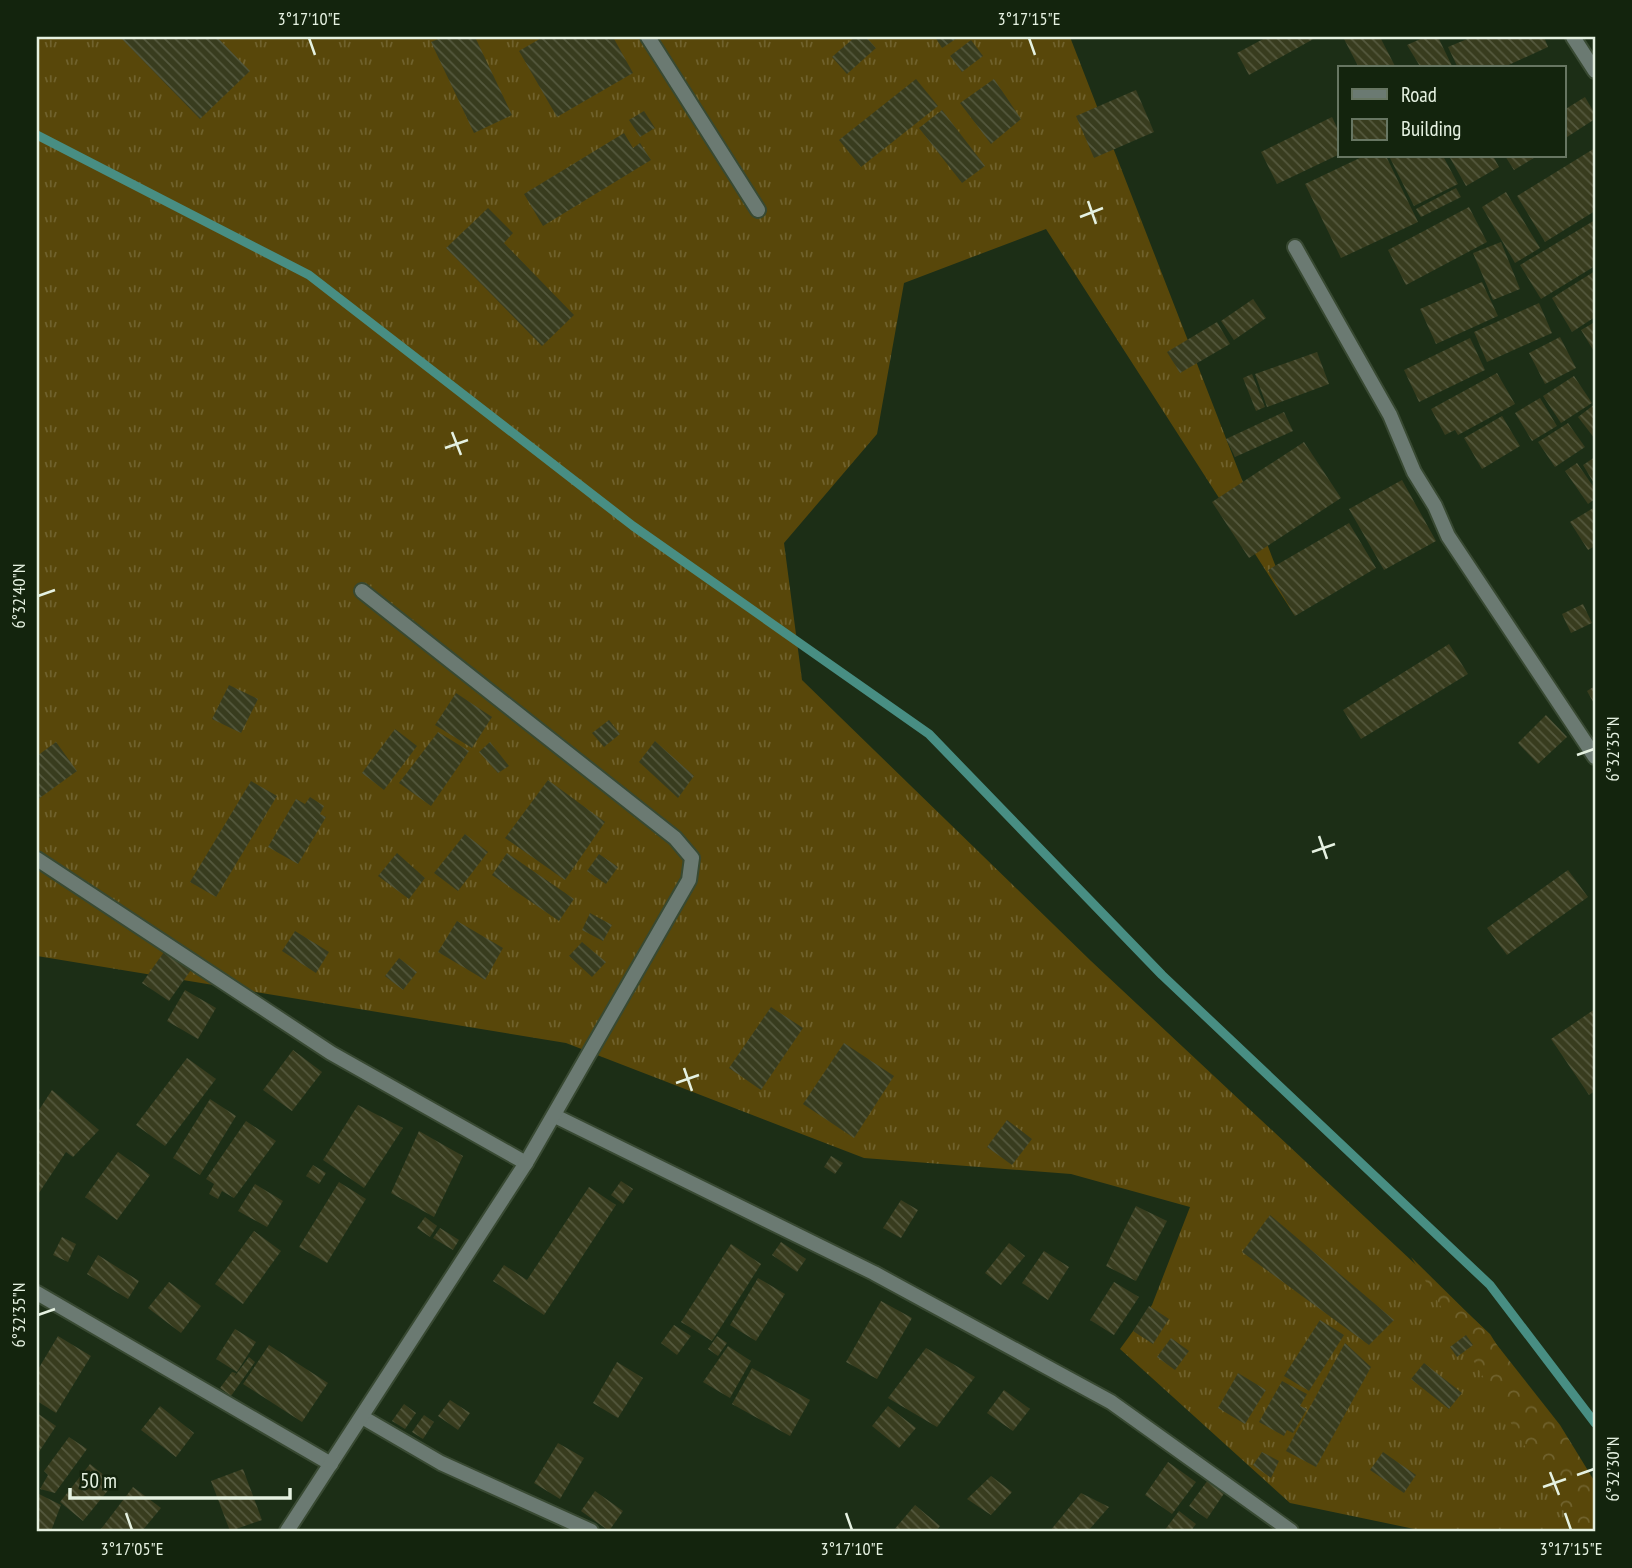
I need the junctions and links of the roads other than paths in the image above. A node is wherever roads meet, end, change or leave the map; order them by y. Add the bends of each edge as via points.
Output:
1 (649, 37) edge
2 (1573, 37) edge
3 (1595, 71) edge
4 (758, 211) dead end
5 (1295, 247) dead end
6 (362, 591) dead end
7 (1595, 757) edge
8 (37, 859) edge
9 (555, 1116) junction
10 (526, 1163) junction
11 (37, 1293) edge
12 (362, 1417) junction
13 (331, 1464) junction
14 (288, 1531) edge
15 (591, 1531) edge
16 (1291, 1531) edge

1 - 4 street
2 - 3 street
5 - 7 street via 1390,415 1448,536
6 - 9 street via 675,838 692,858 689,880
8 - 10 street via 331,1053
9 - 10 street
9 - 16 street via 874,1273 1111,1402
10 - 12 street
11 - 13 street
12 - 13 street
12 - 15 street via 442,1463
13 - 14 street

